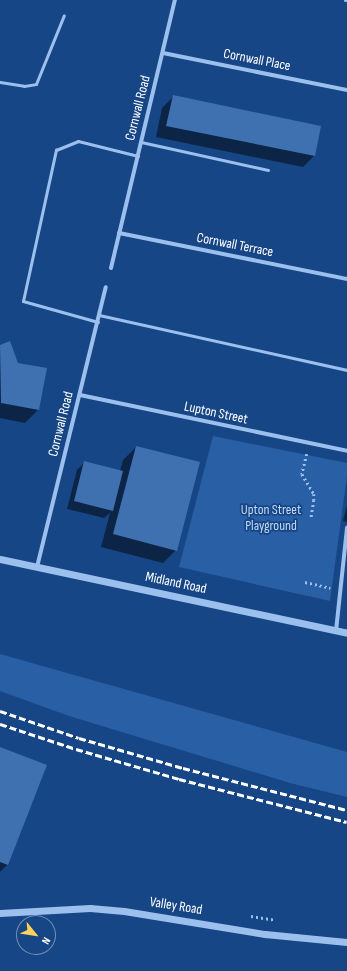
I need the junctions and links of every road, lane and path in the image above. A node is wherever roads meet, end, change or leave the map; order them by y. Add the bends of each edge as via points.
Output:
1 (175, 0) edge
2 (64, 15) dead end
3 (163, 53) junction
4 (0, 82) edge
5 (347, 90) edge
6 (141, 142) junction
7 (138, 156) junction
8 (268, 170) dead end
9 (119, 233) junction
10 (110, 268) dead end
11 (347, 279) edge
12 (106, 287) dead end
13 (99, 314) junction
14 (98, 322) junction
15 (347, 370) edge
16 (80, 396) junction
17 (310, 444) junction
18 (347, 451) edge
19 (311, 518) dead end
20 (347, 528) edge
21 (0, 559) edge
22 (37, 567) junction
23 (305, 582) dead end
24 (340, 591) junction
25 (336, 631) junction
26 (347, 633) edge
27 (0, 913) edge
28 (347, 942) edge

1 - 3 street, Cornwall Road
2 - 4 lane via 36,84 24,86
3 - 5 street, Cornwall Place
3 - 6 street, Cornwall Road
6 - 7 street, Cornwall Road
6 - 8 lane
7 - 9 street, Cornwall Road
7 - 14 lane via 78,141 56,150 23,301
9 - 10 street, Cornwall Road
9 - 11 street, Cornwall Terrace
12 - 13 street, Cornwall Road
13 - 14 street, Cornwall Road
13 - 15 lane
14 - 16 street, Cornwall Road
16 - 17 street, Lupton Street
16 - 22 street, Cornwall Road
17 - 18 street, Lupton Street
17 - 19 path via 302,474 314,494
20 - 24 street
21 - 22 street, Midland Road
22 - 25 street, Midland Road
23 - 24 path
24 - 25 street
25 - 26 street, Midland Road
27 - 28 street, Valley Road via 90,908 124,911 265,934

